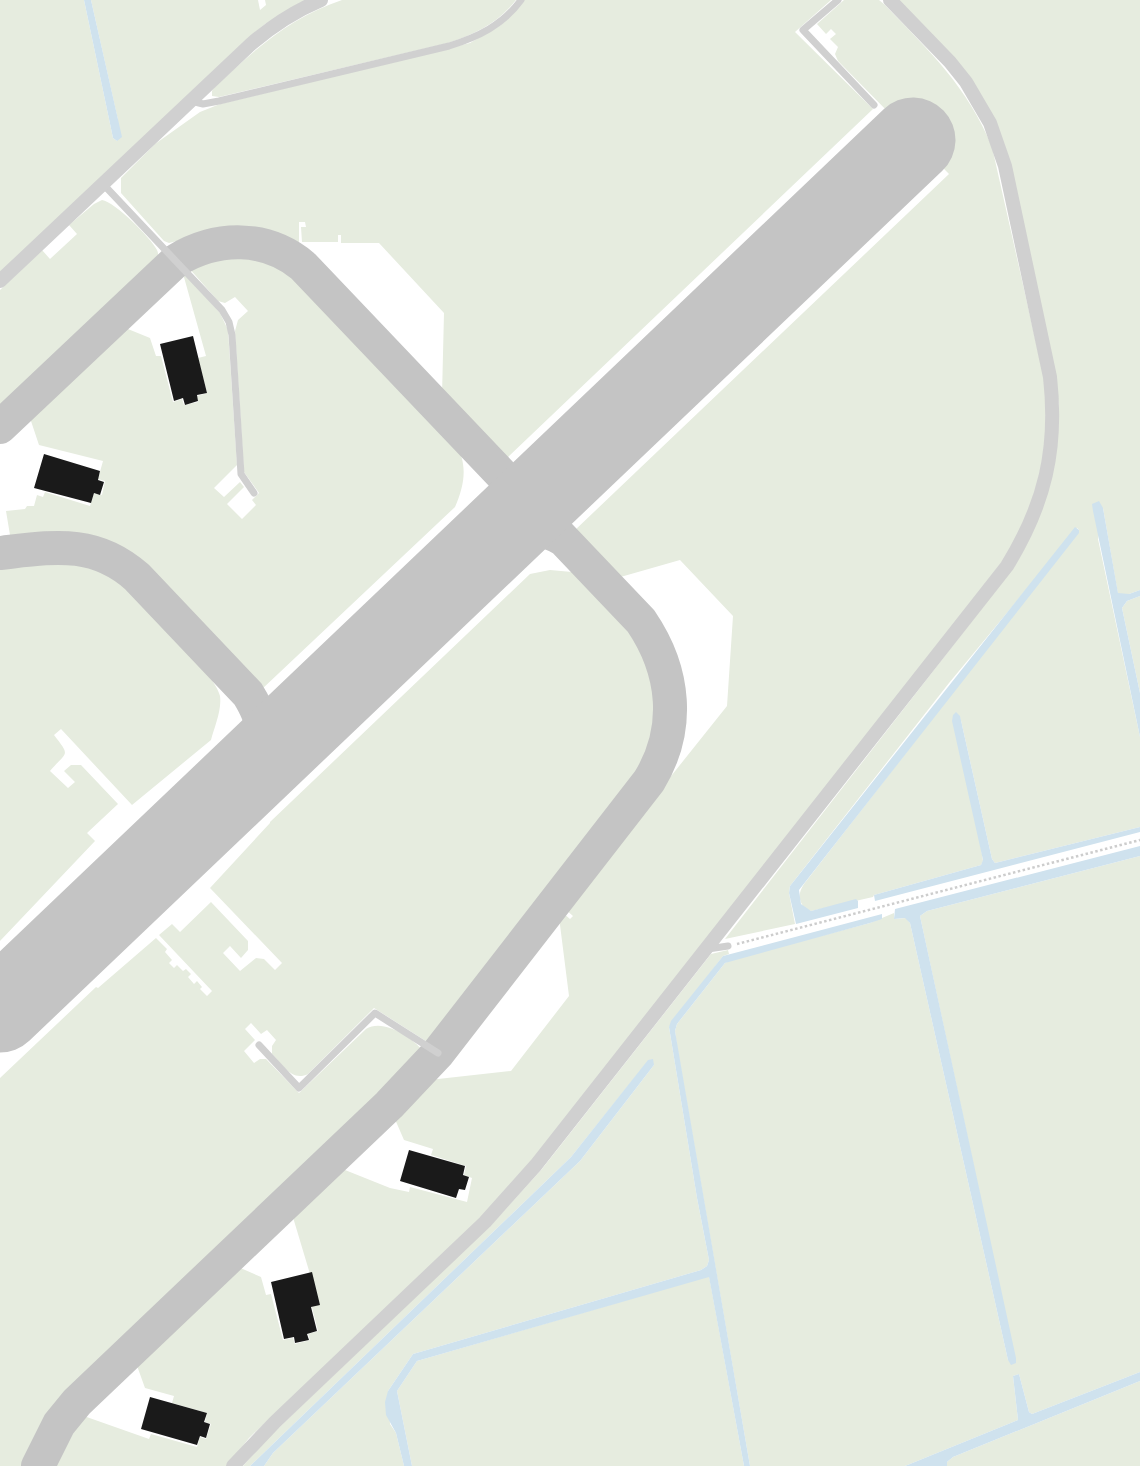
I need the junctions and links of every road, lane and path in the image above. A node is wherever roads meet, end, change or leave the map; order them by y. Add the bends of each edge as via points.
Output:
1 (320, 0) edge
2 (521, 0) edge
3 (838, 0) edge
4 (890, 0) edge
5 (190, 101) junction
6 (874, 105) dead end
7 (103, 184) junction
8 (0, 281) edge
9 (254, 493) dead end
10 (1140, 840) edge
11 (728, 946) joint
12 (706, 949) junction
13 (259, 1045) dead end
14 (438, 1053) dead end
15 (233, 1466) edge

1 - 5 street via 268,29
2 - 5 lane via 485,32 449,46 219,101 203,104
3 - 6 lane via 804,30
4 - 12 street via 966,82 990,123 998,144 1050,377 1053,426 1046,477 1034,516 1006,566
5 - 7 street
7 - 8 street
7 - 9 lane via 185,269 229,322 241,474
10 - 11 path
11 - 12 lane
12 - 15 street via 536,1165 485,1222
13 - 14 lane via 299,1088 375,1013

